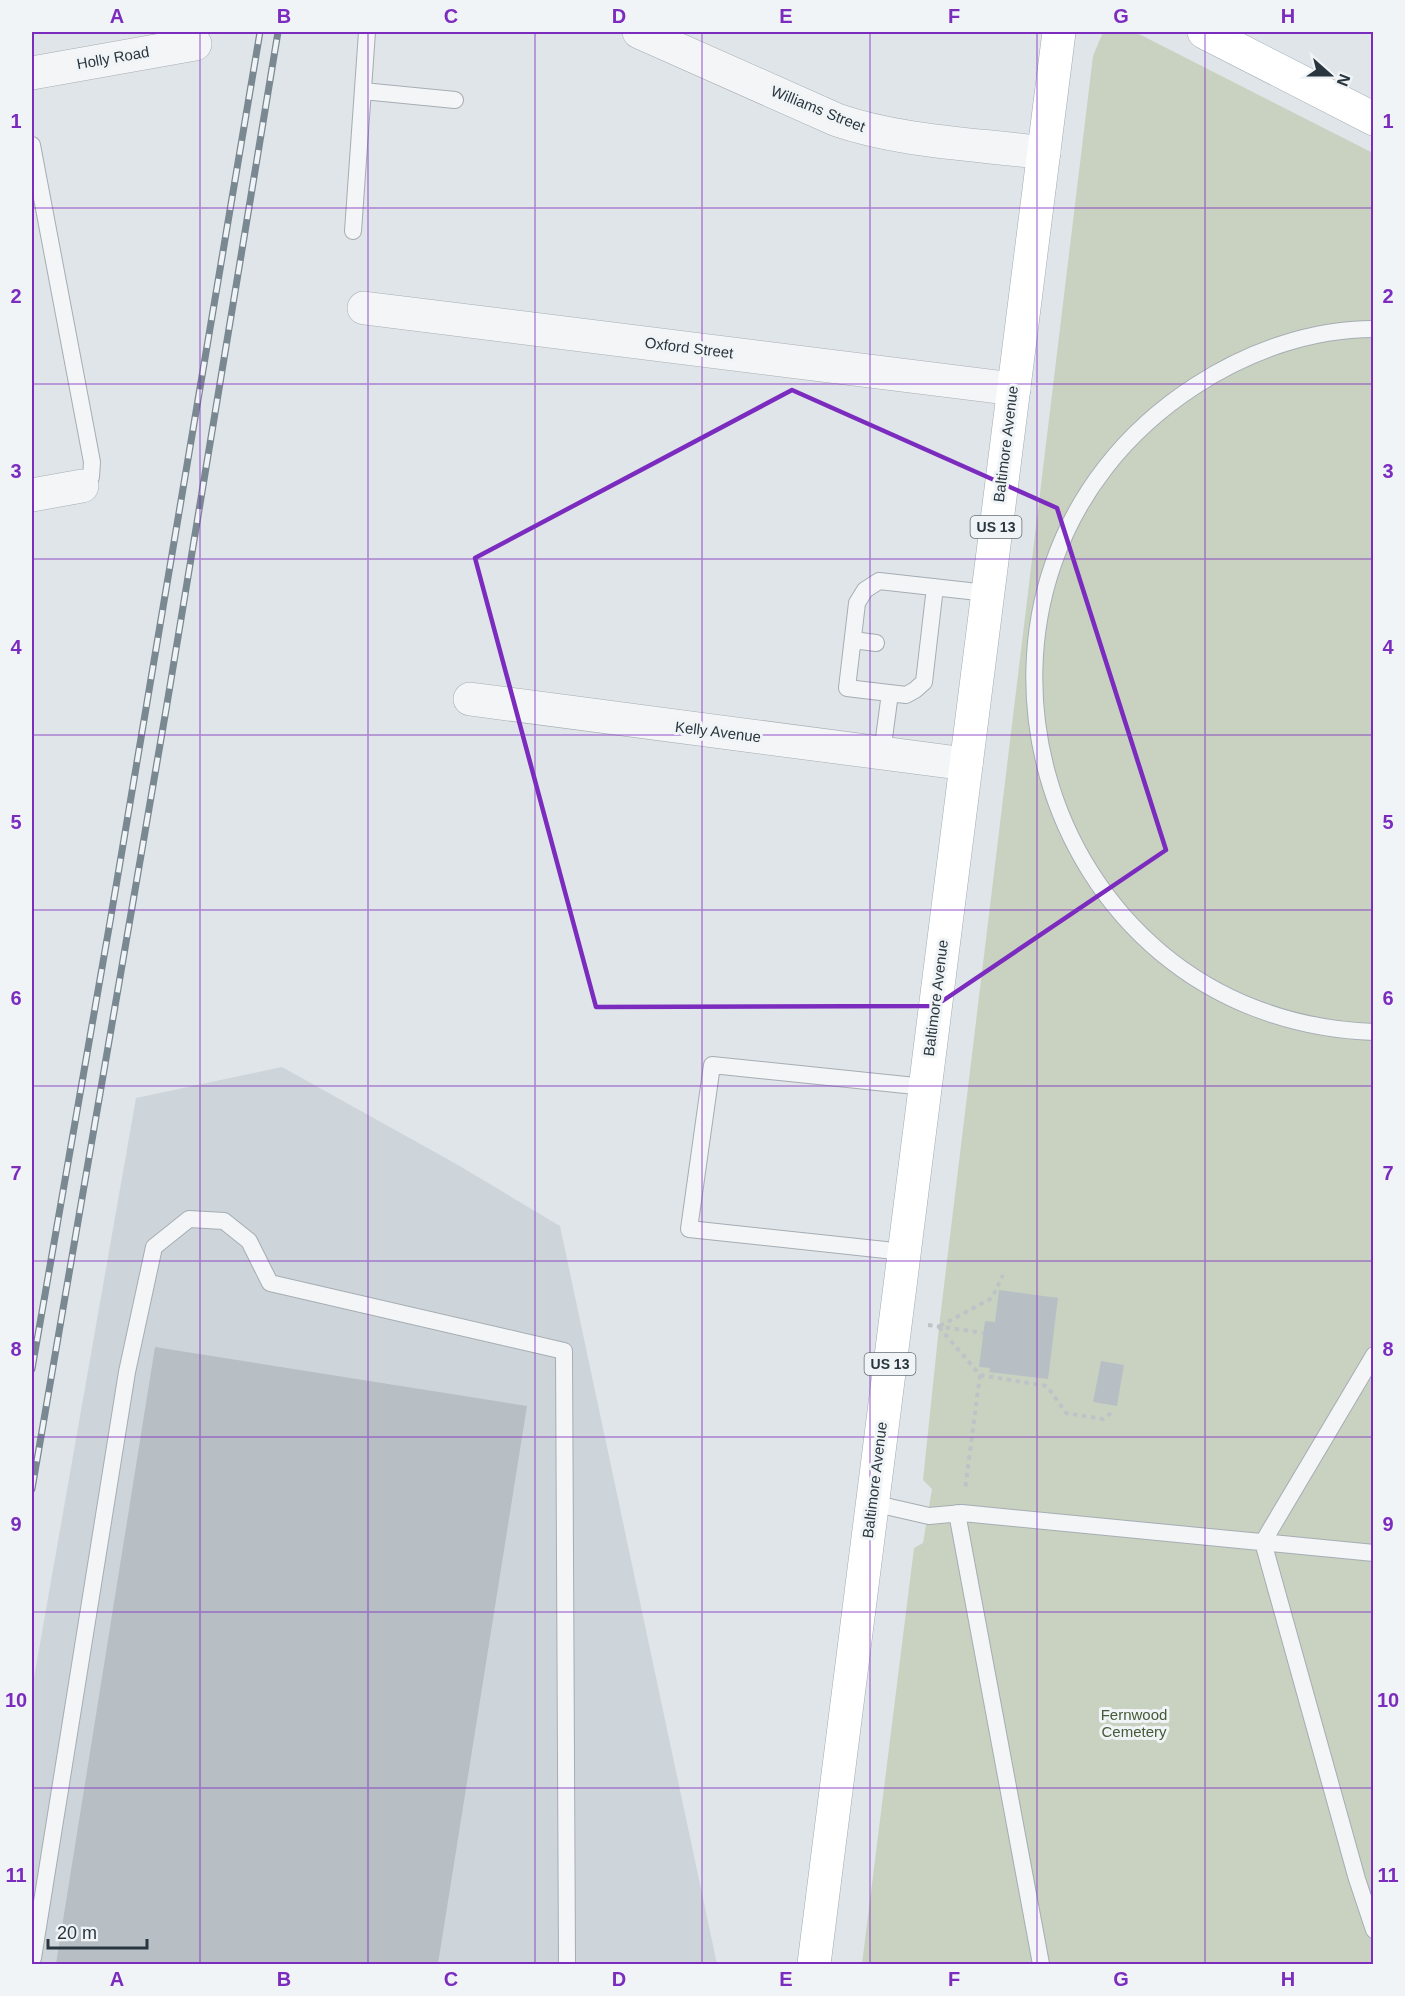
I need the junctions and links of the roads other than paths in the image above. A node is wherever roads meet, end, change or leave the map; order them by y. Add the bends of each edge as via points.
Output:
1 (367, 32) edge
2 (639, 32) edge
3 (1059, 32) edge
4 (1206, 32) edge
5 (195, 44) dead end
6 (32, 72) edge
7 (363, 91) junction
8 (455, 100) dead end
9 (1374, 119) edge
10 (32, 145) edge
11 (1044, 153) junction
12 (353, 231) dead end
13 (364, 308) dead end
14 (1374, 328) edge
15 (1014, 389) junction
16 (82, 486) joint
17 (32, 495) edge
18 (935, 587) junction
19 (987, 593) junction
20 (853, 640) junction
21 (876, 643) dead end
22 (890, 693) junction
23 (470, 699) dead end
24 (882, 753) junction
25 (966, 764) junction
26 (1374, 1032) edge
27 (925, 1087) junction
28 (904, 1252) junction
29 (1374, 1355) edge
30 (872, 1503) junction
31 (959, 1513) junction
32 (1263, 1542) junction
33 (1374, 1553) edge
34 (1374, 1930) edge
35 (33, 1958) dead end
36 (567, 1965) edge
37 (814, 1965) edge
38 (1041, 1965) edge

1 - 7 lane
2 - 11 street, Williams Street via 862,128
3 - 11 main road, Baltimore Avenue / US 13
4 - 9 main road
5 - 6 street, Holly Road
7 - 8 lane
7 - 12 lane
10 - 16 lane via 92,462 91,477
11 - 15 main road, Baltimore Avenue / US 13
13 - 15 street, Oxford Street
14 - 26 lane via 1329,333 1250,355 1180,395 1148,421 1095,482 1065,536 1044,594 1034,675 1039,736 1053,796 1068,834 1088,870 1139,933 1204,983 1262,1011 1324,1028
15 - 19 main road, Baltimore Avenue / US 13
16 - 17 street
18 - 19 lane
18 - 20 lane via 879,581 872,585 857,603
18 - 22 lane via 923,650 924,682 906,695
19 - 25 main road, Baltimore Avenue / US 13
20 - 21 lane
20 - 22 lane via 847,688
22 - 24 lane
23 - 24 street, Kelly Avenue
24 - 25 street, Kelly Avenue
25 - 27 main road, Baltimore Avenue / US 13
27 - 28 main road, Baltimore Avenue / US 13
27 - 28 lane via 712,1065 689,1229
28 - 30 main road, Baltimore Avenue / US 13
29 - 32 lane
30 - 31 lane via 929,1516
30 - 37 main road, Baltimore Avenue / US 13
31 - 32 lane
31 - 38 lane
32 - 33 lane
32 - 34 lane
35 - 36 lane via 126,1372 154,1247 189,1219 224,1221 249,1241 270,1283 564,1351

